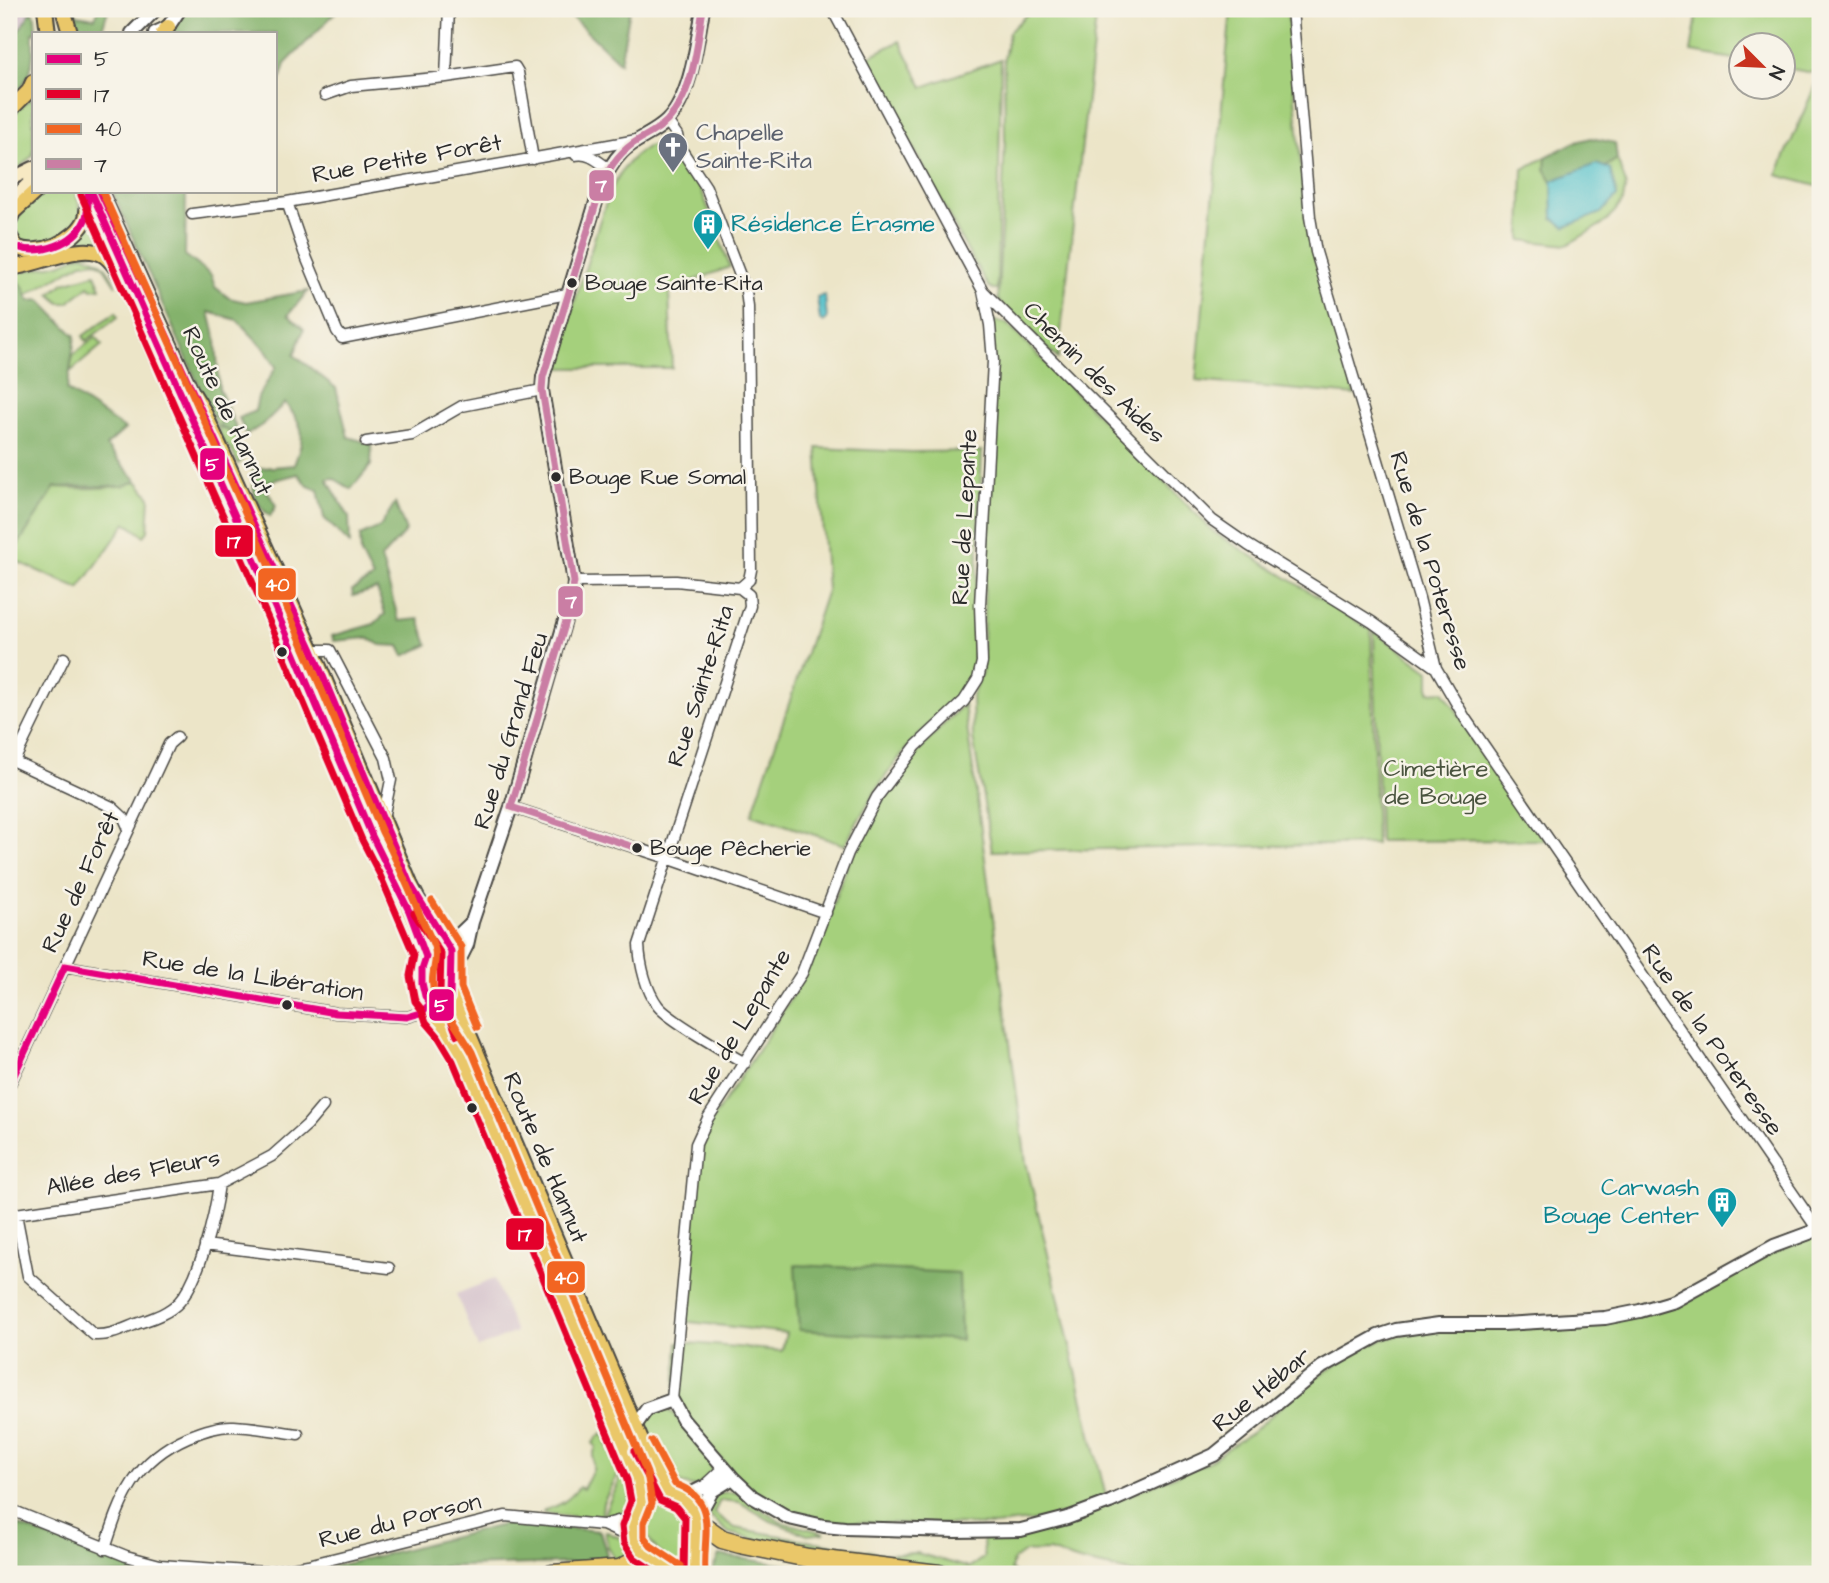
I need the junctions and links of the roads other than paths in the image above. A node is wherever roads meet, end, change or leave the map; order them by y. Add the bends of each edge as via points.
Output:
1 (45, 9) edge
2 (53, 9) edge
3 (63, 9) edge
4 (155, 9) edge
5 (449, 9) edge
6 (703, 9) edge
7 (832, 9) edge
8 (1292, 9) edge
9 (168, 24) edge
10 (49, 32) edge
11 (71, 32) edge
12 (133, 32) edge
13 (446, 77) junction
14 (32, 84) edge
15 (325, 95) dead end
16 (32, 96) edge
17 (9, 111) edge
18 (9, 116) edge
19 (667, 121) junction
20 (639, 140) junction
21 (545, 157) junction
22 (533, 159) junction
23 (32, 169) edge
24 (609, 169) junction
25 (32, 170) edge
26 (9, 177) edge
27 (32, 180) edge
28 (9, 192) edge
29 (35, 192) edge
30 (90, 192) edge
31 (90, 192) edge
32 (100, 192) edge
33 (109, 192) edge
34 (286, 202) junction
35 (9, 203) edge
36 (192, 214) dead end
37 (9, 221) edge
38 (104, 222) junction
39 (9, 235) edge
40 (111, 262) junction
41 (9, 268) edge
42 (983, 291) junction
43 (567, 294) junction
44 (155, 335) junction
45 (542, 390) junction
46 (203, 410) junction
47 (366, 442) dead end
48 (574, 582) junction
49 (740, 588) junction
50 (312, 650) junction
51 (64, 658) dead end
52 (1436, 668) junction
53 (177, 737) dead end
54 (11, 760) edge
55 (511, 807) junction
56 (383, 818) junction
57 (129, 829) junction
58 (667, 858) junction
59 (825, 913) junction
60 (425, 956) junction
61 (451, 964) junction
62 (65, 967) junction
63 (425, 988) junction
64 (431, 1005) junction
65 (745, 1063) junction
66 (12, 1072) edge
67 (9, 1086) edge
68 (323, 1106) dead end
69 (219, 1184) junction
70 (12, 1215) edge
71 (1819, 1229) edge
72 (205, 1245) junction
73 (389, 1268) dead end
74 (672, 1400) junction
75 (635, 1426) junction
76 (298, 1434) dead end
77 (729, 1474) junction
78 (657, 1475) junction
79 (668, 1493) junction
80 (688, 1495) junction
81 (642, 1503) junction
82 (9, 1509) edge
83 (699, 1516) junction
84 (634, 1517) junction
85 (603, 1525) junction
86 (637, 1545) junction
87 (105, 1549) junction
88 (552, 1574) edge
89 (674, 1574) edge
90 (695, 1574) edge
91 (939, 1574) edge

1 - 10 main road
2 - 10 main road
3 - 11 main road
4 - 9 street
4 - 12 street
5 - 13 street
6 - 19 street, Rue du Grand Feu via 682,99
7 - 42 street, Chemin des Aides
8 - 52 street, Rue de la Poteresse via 1316,252
13 - 15 street via 351,86
13 - 22 street via 514,67
14 - 17 main road
16 - 18 main road
19 - 20 street, Rue du Grand Feu
19 - 49 street, Rue Sainte-Rita via 706,187 746,290 751,570 749,580
20 - 21 street, Rue Petite Forêt
20 - 24 street, Rue du Grand Feu
21 - 22 street, Rue Petite Forêt
21 - 24 street, Rue Petite Forêt via 554,160 582,154
22 - 34 street, Rue Petite Forêt
23 - 26 main road
24 - 43 street, Rue du Grand Feu
25 - 28 main road
27 - 35 main road
29 - 37 main road
30 - 38 main road, Route de Hannut
31 - 39 main road via 87,216 65,241 31,251 16,247
32 - 46 main road, Route de Hannut
33 - 46 main road
34 - 36 street, Rue Petite Forêt
34 - 43 street via 342,338
38 - 40 main road
38 - 44 main road, Route de Hannut
40 - 41 main road via 95,251 79,250
40 - 44 main road via 146,331
42 - 52 street, Chemin des Aides via 1212,520
42 - 59 street, Rue de Lepante via 993,361 978,679 970,693 916,746 877,797 848,853
43 - 45 street, Rue du Grand Feu
44 - 60 main road, Route de Hannut
45 - 47 street via 462,406 412,435
45 - 48 street, Rue du Grand Feu
46 - 50 main road, Route de Hannut
48 - 49 street via 676,581
48 - 55 street, Rue du Grand Feu
49 - 58 street, Rue Sainte-Rita via 749,595 750,606
50 - 56 main road, Route de Hannut
50 - 56 street via 330,650 386,758 391,780
51 - 54 street
52 - 71 street, Rue de la Poteresse via 1465,718
53 - 57 street, Rue de Forêt via 169,744
54 - 57 street via 112,807
55 - 58 street
55 - 61 street, Rue du Grand Feu via 472,922
56 - 61 main road, Route de Hannut
57 - 62 street, Rue de Forêt
58 - 59 street
58 - 65 street, Rue Sainte-Rita via 639,945 649,992 660,1009
59 - 65 street, Rue de Lepante via 802,974
60 - 61 main road via 437,967
60 - 61 main road via 437,941
60 - 63 main road, Route de Hannut via 421,979
61 - 63 main road via 446,982 436,980
61 - 64 main road via 447,1002
61 - 75 main road, Route de Hannut
62 - 64 street, Rue de la Libération via 336,1013 407,1017
62 - 66 street, Rue de Forêt
63 - 64 main road, Route de Hannut
64 - 81 main road, Route de Hannut via 463,1056 636,1477
65 - 74 street, Rue de Lepante via 696,1144
66 - 67 street, Rue de Forêt
68 - 69 street, Allée des Fleurs via 272,1156
69 - 70 street, Allée des Fleurs
69 - 72 street
70 - 72 street via 28,1276 94,1335 118,1332 179,1303
71 - 77 street, Rue Hébar via 1774,1246 1674,1301 1640,1311 1605,1318 1439,1324 1378,1336 1322,1367 1214,1455 1110,1502 1021,1530 834,1527 804,1522 753,1497
72 - 73 street
74 - 75 street via 647,1409
74 - 77 street
75 - 78 main road, Route de Hannut
76 - 87 street via 232,1425 170,1445 151,1459 125,1493
77 - 80 street
77 - 83 street via 712,1491
78 - 79 main road, Route de Hannut
78 - 80 main road
79 - 81 main road
79 - 83 main road, Route de Hannut via 678,1495
80 - 83 main road
81 - 84 main road
82 - 87 street, Rue du Porson
83 - 90 main road via 693,1549
83 - 91 highway via 719,1531 757,1546 808,1558
84 - 85 street, Rue du Porson
84 - 86 main road
85 - 86 street, Rue du Porson
85 - 87 street, Rue du Porson via 505,1516 269,1572 160,1565
86 - 88 highway via 634,1562 620,1569
86 - 89 main road

